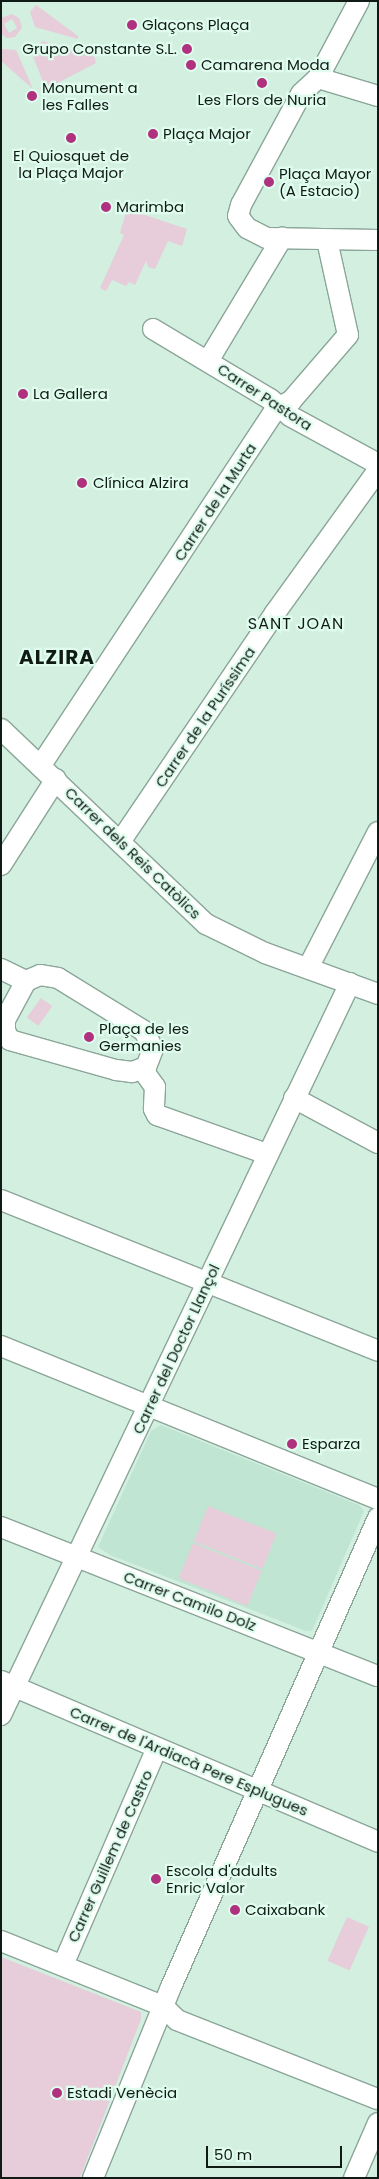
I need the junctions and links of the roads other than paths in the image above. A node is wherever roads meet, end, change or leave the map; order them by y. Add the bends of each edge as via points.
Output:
1 (359, 1) edge
2 (318, 78) junction
3 (378, 96) edge
4 (282, 238) junction
5 (327, 240) junction
6 (378, 240) edge
7 (153, 329) dead end
8 (208, 361) junction
9 (278, 406) junction
10 (378, 464) edge
11 (378, 470) edge
12 (1, 729) edge
13 (41, 764) junction
14 (56, 779) junction
15 (378, 832) edge
16 (120, 842) junction
17 (1, 866) edge
18 (308, 968) junction
19 (1, 969) edge
20 (26, 981) junction
21 (350, 983) junction
22 (378, 994) edge
23 (142, 1069) junction
24 (294, 1098) junction
25 (378, 1143) edge
26 (267, 1154) junction
27 (1, 1200) edge
28 (208, 1283) junction
29 (1, 1346) edge
30 (378, 1351) edge
31 (150, 1407) junction
32 (378, 1499) edge
33 (378, 1518) edge
34 (1, 1527) edge
35 (76, 1557) junction
36 (317, 1650) junction
37 (378, 1676) edge
38 (8, 1683) edge
39 (1, 1715) edge
40 (157, 1748) junction
41 (258, 1792) junction
42 (378, 1842) edge
43 (1, 1941) edge
44 (62, 1965) junction
45 (163, 2006) junction
46 (378, 2098) edge
47 (378, 2123) edge
48 (95, 2177) edge
49 (354, 2178) edge

1 - 2 street
2 - 3 street
2 - 4 street via 301,94 238,216 247,228 260,236
4 - 5 street
4 - 8 street
5 - 6 street
5 - 9 street, Carrer de la Murta via 348,335 291,401
7 - 8 street, Carrer Pastora
8 - 9 street, Carrer Pastora
9 - 10 street, Carrer Pastora via 290,416
9 - 13 street, Carrer de la Murta
11 - 16 street, Carrer de la Puríssima via 275,613
12 - 13 street, Carrer dels Reis Catòlics
13 - 14 street, Carrer dels Reis Catòlics
14 - 16 street, Carrer dels Reis Catòlics
14 - 17 street
15 - 18 street
16 - 18 street, Carrer dels Reis Catòlics via 206,924 225,936
18 - 21 street, Carrer dels Reis Catòlics
19 - 20 street
20 - 23 street via 40,975 58,978 136,1024 152,1044 152,1056
20 - 23 street via 5,1020 5,1031 10,1040 116,1070
21 - 22 street, Carrer dels Reis Catòlics
21 - 24 street, Carrer del Doctor Llançol
23 - 26 street via 155,1087 154,1109 157,1115
24 - 25 street
24 - 26 street, Carrer del Doctor Llançol
26 - 28 street, Carrer del Doctor Llançol
27 - 28 street
28 - 30 street
28 - 31 street, Carrer del Doctor Llançol
29 - 31 street
31 - 32 street
31 - 35 street, Carrer del Doctor Llançol
33 - 36 street
34 - 35 street, Carrer Camilo Dolz
35 - 36 street, Carrer Camilo Dolz
35 - 38 street, Carrer del Doctor Llançol
36 - 37 street, Carrer Camilo Dolz
36 - 41 street
38 - 39 street, Carrer del Doctor Llançol
38 - 40 street, Carrer de l'Ardiacà Pere Esplugues
40 - 41 street, Carrer de l'Ardiacà Pere Esplugues
40 - 44 street, Carrer Guillem de Castro
41 - 42 street, Carrer de l'Ardiacà Pere Esplugues
41 - 45 street
43 - 44 street
44 - 45 street
45 - 46 street via 177,2020
45 - 48 street
47 - 49 street

